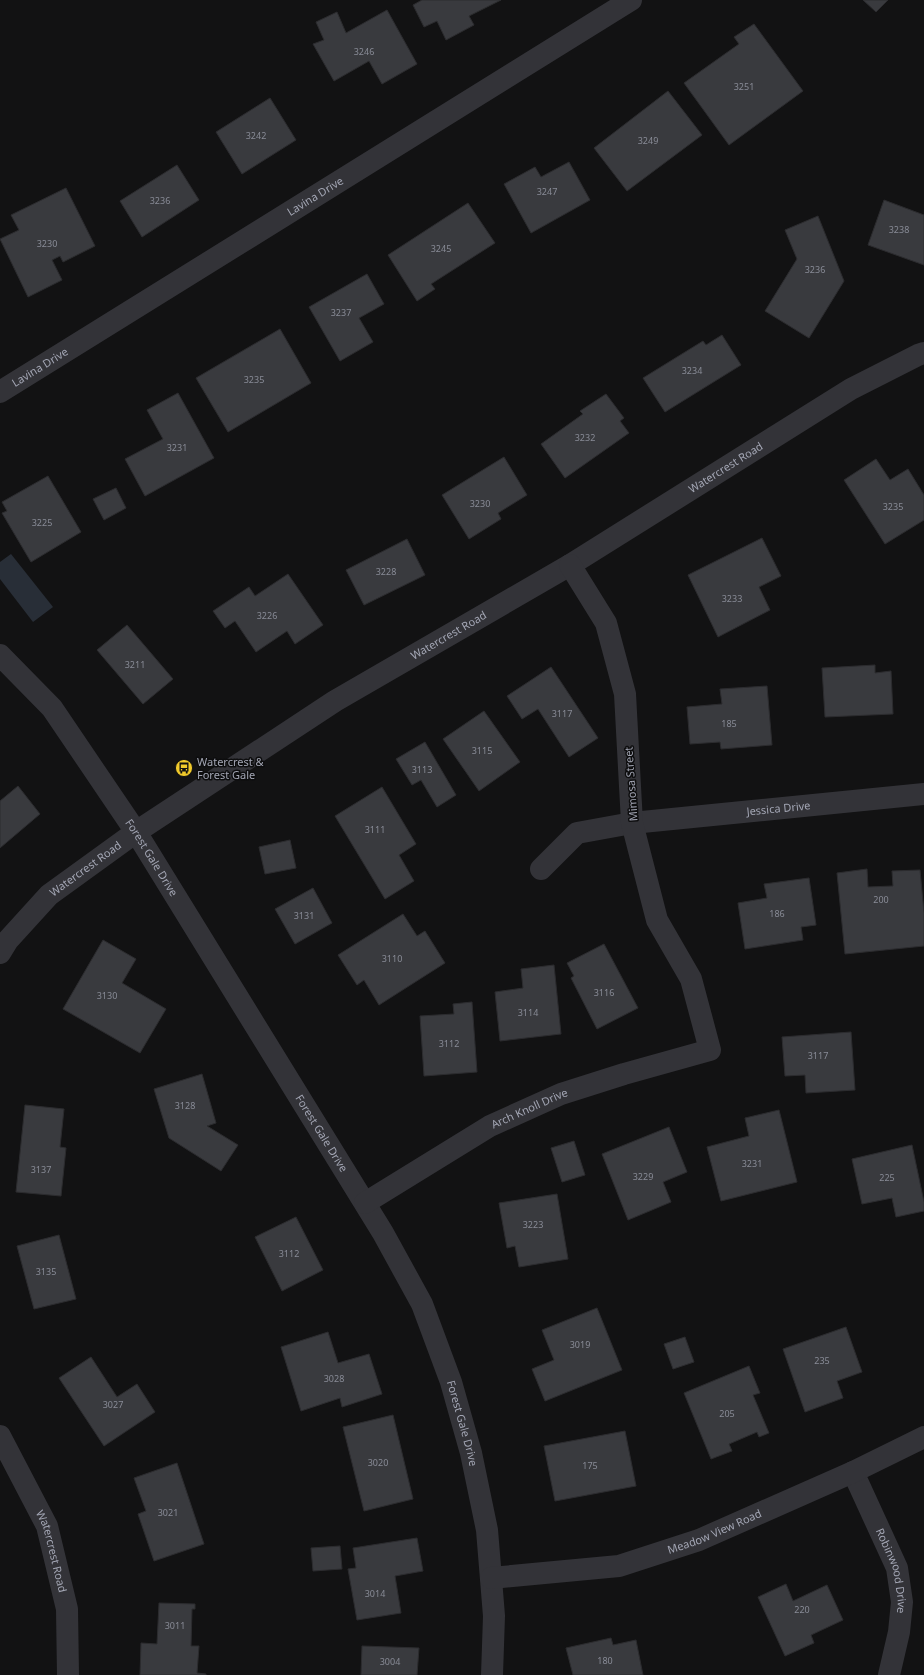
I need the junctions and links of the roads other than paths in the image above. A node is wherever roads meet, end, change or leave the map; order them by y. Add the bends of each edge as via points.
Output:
1 (630, 0) edge
2 (924, 353) edge
3 (0, 392) edge
4 (570, 565) junction
5 (0, 655) edge
6 (924, 794) edge
7 (632, 823) junction
8 (136, 832) junction
9 (542, 869) dead end
10 (0, 953) edge
11 (710, 1050) joint
12 (365, 1203) junction
13 (0, 1436) edge
14 (924, 1437) edge
15 (853, 1472) junction
16 (491, 1578) junction
17 (68, 1675) edge
18 (492, 1675) edge
19 (889, 1675) edge

1 - 3 street, Lavina Drive
2 - 4 street, Watercrest Road via 850,389
4 - 7 street, Mimosa Street via 606,623 625,694
4 - 8 street, Watercrest Road via 335,700
5 - 8 street, Forest Gale Drive via 52,708
6 - 7 street, Jessica Drive
7 - 9 street, Jessica Drive via 577,833
7 - 11 street, Mimosa Street via 657,920 691,979
8 - 10 street, Watercrest Road via 49,895 8,940
8 - 12 street, Forest Gale Drive
11 - 12 street, Arch Knoll Drive via 561,1094 490,1126
12 - 16 street, Forest Gale Drive via 422,1304 451,1382 471,1453 487,1530
13 - 17 street, Watercrest Road via 46,1526 67,1609
14 - 15 street, Meadow View Road
15 - 16 street, Meadow View Road via 699,1540 619,1566
15 - 19 street, Robinwood Drive via 897,1568 902,1602 899,1632
16 - 18 street, Forest Gale Drive via 494,1616

